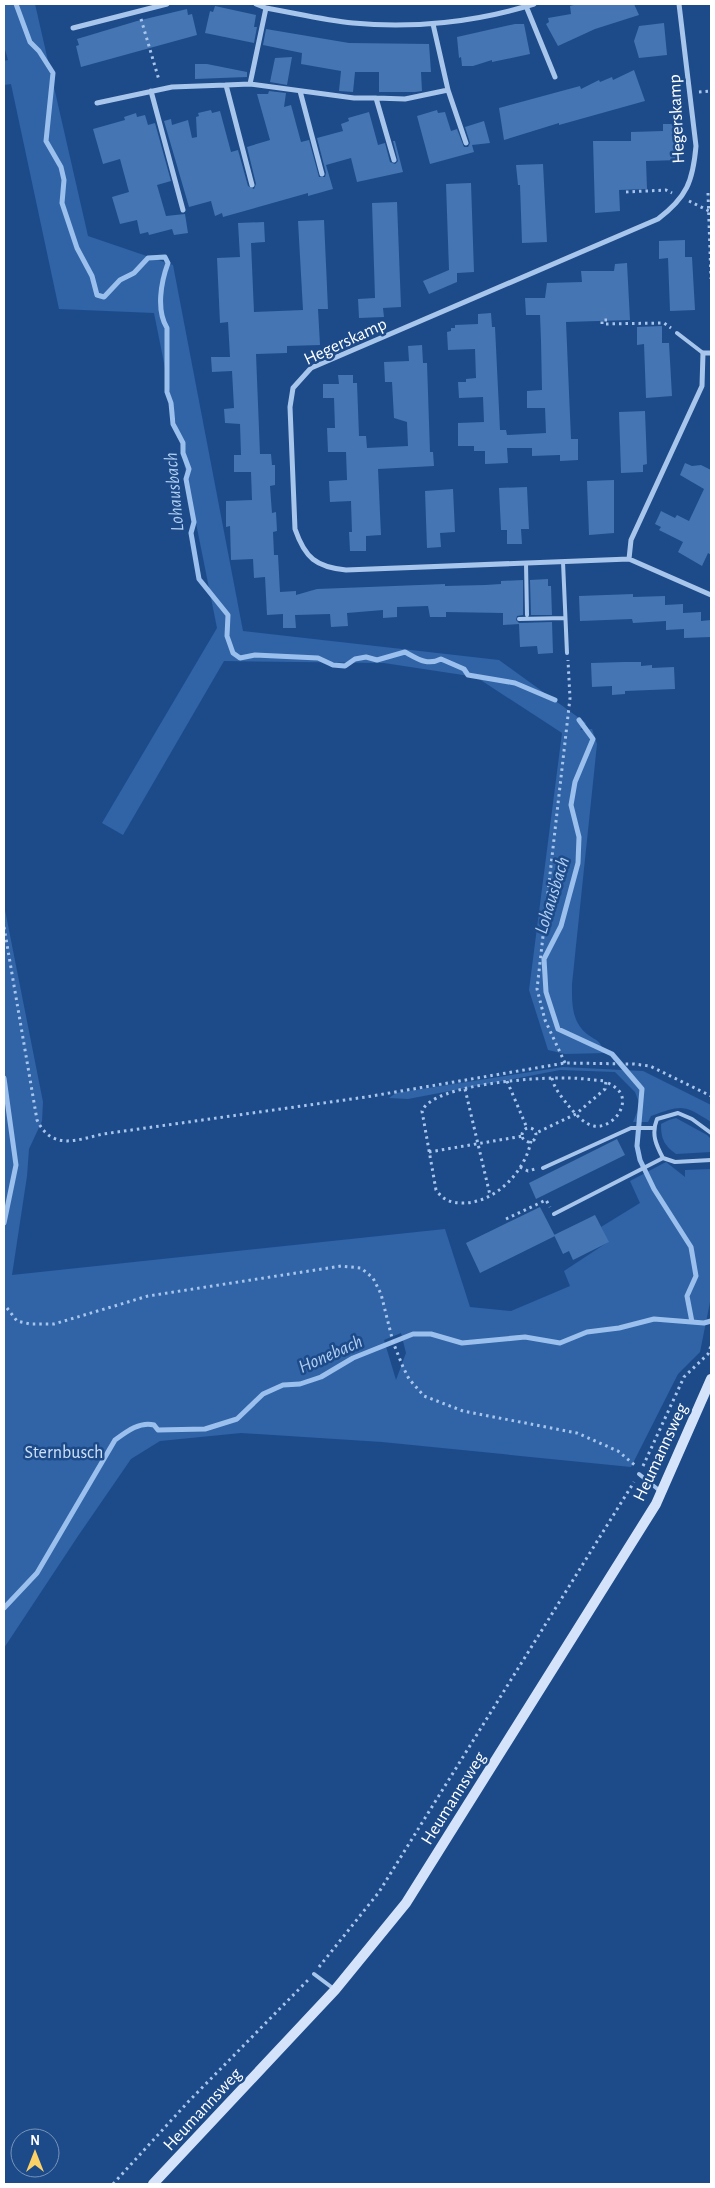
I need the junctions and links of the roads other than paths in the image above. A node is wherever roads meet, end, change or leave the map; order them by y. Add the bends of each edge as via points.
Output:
1 (167, 4) edge
2 (256, 4) edge
3 (534, 4) edge
4 (679, 4) edge
5 (526, 6) junction
6 (266, 8) junction
7 (433, 24) junction
8 (73, 28) dead end
9 (555, 77) dead end
10 (250, 84) junction
11 (226, 85) junction
12 (448, 90) junction
13 (151, 91) junction
14 (300, 91) junction
15 (376, 98) junction
16 (97, 103) dead end
17 (466, 143) dead end
18 (394, 160) dead end
19 (322, 174) dead end
20 (252, 185) dead end
21 (183, 210) dead end
22 (677, 333) road end
23 (704, 353) junction
24 (711, 353) edge
25 (629, 560) junction
26 (563, 562) junction
27 (526, 563) junction
28 (711, 595) edge
29 (527, 615) dead end
30 (565, 618) junction
31 (519, 619) dead end
32 (568, 653) road end
33 (650, 1128) junction
34 (711, 1133) edge
35 (663, 1158) junction
36 (711, 1160) edge
37 (543, 1168) road end
38 (554, 1214) road end
39 (711, 1379) edge
40 (639, 1474) road end
41 (662, 1492) junction
42 (314, 1974) road end
43 (335, 1990) junction
44 (153, 2184) edge

1 - 8 street
2 - 6 street
3 - 5 street
4 - 27 street, Hegerskamp via 696,146 694,169 682,198 673,208 658,219 311,368 293,388 290,407 295,529 301,547 312,560 328,569 346,570
5 - 7 street via 500,14
5 - 9 street
6 - 7 street via 353,23
6 - 10 street
7 - 12 street
10 - 11 street
10 - 14 street
11 - 13 street
11 - 20 street
12 - 15 street via 404,99
12 - 17 street
13 - 16 street
13 - 21 street
14 - 15 street
14 - 19 street
15 - 18 street
22 - 23 lane
23 - 24 street
23 - 25 street via 702,386 632,540
25 - 26 street, Hegerskamp
25 - 28 street, Hegerskamp
26 - 27 street, Hegerskamp
26 - 30 lane
27 - 29 lane
30 - 31 lane
30 - 32 lane
33 - 34 lane via 657,1119 678,1113
33 - 35 lane
33 - 37 lane via 631,1128
35 - 36 lane via 675,1162
35 - 38 lane
39 - 41 street, Heumannsweg
40 - 41 lane
41 - 43 street, Heumannsweg via 406,1903
42 - 43 lane
43 - 44 street, Heumannsweg

